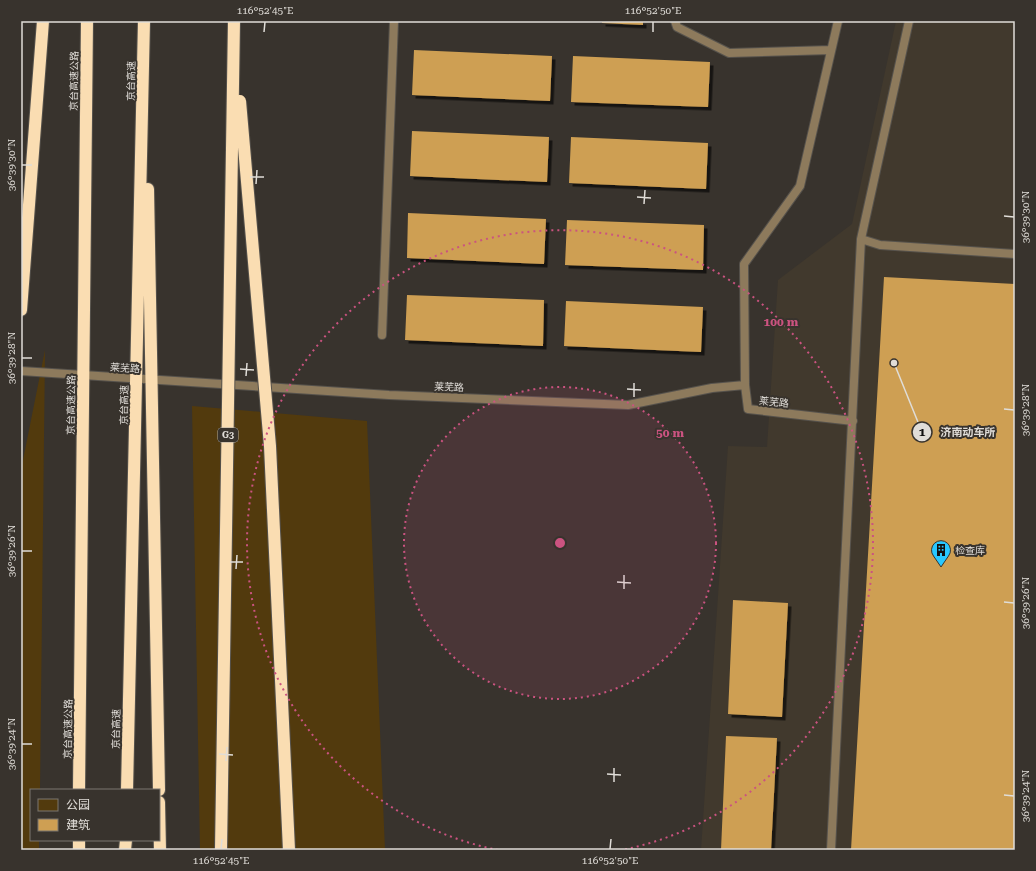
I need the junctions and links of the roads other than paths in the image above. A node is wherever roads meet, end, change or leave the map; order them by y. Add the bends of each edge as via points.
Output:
1 (43, 21) edge
2 (87, 21) edge
3 (145, 21) edge
4 (234, 21) edge
5 (394, 21) edge
6 (675, 21) edge
7 (838, 21) edge
8 (909, 21) edge
9 (235, 36) junction
10 (831, 50) junction
11 (861, 239) junction
12 (1015, 254) edge
13 (21, 310) edge
14 (382, 334) dead end
15 (21, 371) edge
16 (745, 386) junction
17 (853, 421) junction
18 (79, 789) edge
19 (127, 789) edge
20 (159, 789) edge
21 (221, 850) edge
22 (289, 850) edge
23 (831, 850) edge

1 - 13 highway
2 - 18 highway, 京台高速公路
3 - 19 highway, 京台高速
3 - 20 highway
4 - 9 highway, G3, bridge
5 - 14 lane
6 - 10 lane via 677,27 728,53
7 - 10 lane
8 - 11 lane
9 - 21 highway, G3, bridge
9 - 22 highway, bridge via 270,446
10 - 16 lane via 800,186 744,264
11 - 12 lane via 880,245
11 - 17 lane
15 - 16 lane, 莱芜路 via 389,395 628,405 712,388
16 - 17 lane, 莱芜路 via 748,409
17 - 23 lane

